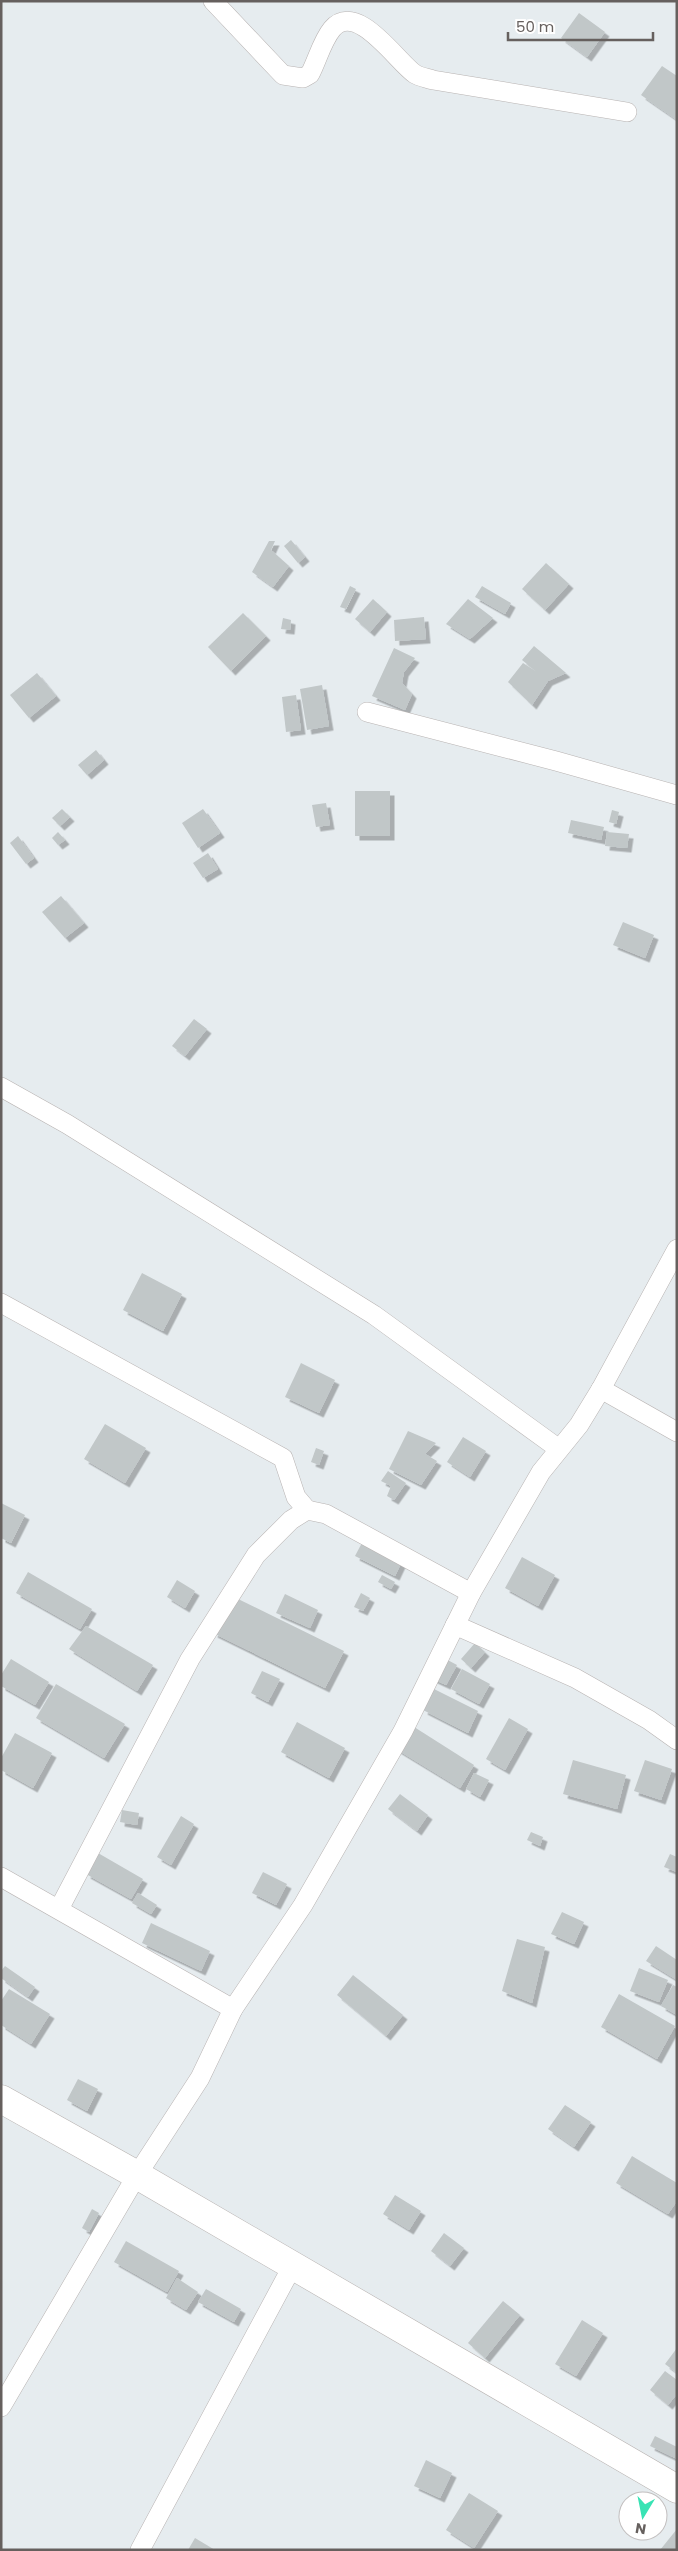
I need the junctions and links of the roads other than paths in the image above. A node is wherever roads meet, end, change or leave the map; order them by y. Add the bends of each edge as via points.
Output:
1 (213, 1) edge
2 (627, 112) dead end
3 (367, 712) dead end
4 (677, 795) edge
5 (1, 1086) edge
6 (677, 1248) edge
7 (1, 1303) edge
8 (601, 1389) junction
9 (677, 1432) edge
10 (559, 1449) junction
11 (307, 1510) junction
12 (471, 1593) junction
13 (455, 1625) junction
14 (677, 1740) edge
15 (1, 1877) edge
16 (58, 1909) junction
17 (233, 2009) junction
18 (1, 2099) edge
19 (138, 2175) junction
20 (293, 2265) junction
21 (1, 2407) edge
22 (677, 2489) edge
23 (140, 2550) edge

1 - 2 street via 283,75 303,78 310,74 332,29 342,22 355,22 390,48 414,73 433,80
3 - 4 street
5 - 10 street via 374,1315
6 - 8 street
7 - 11 street via 282,1458 296,1497
8 - 9 street
8 - 10 street
10 - 12 street via 541,1472
11 - 12 street via 326,1514
11 - 16 street via 291,1520 256,1554 190,1659
12 - 13 street
13 - 14 street via 575,1678 649,1720
13 - 17 street via 403,1731 304,1905
15 - 16 street
16 - 17 street
17 - 19 street via 200,2078
18 - 19 main road
19 - 20 main road
19 - 21 street
20 - 22 main road
20 - 23 street

